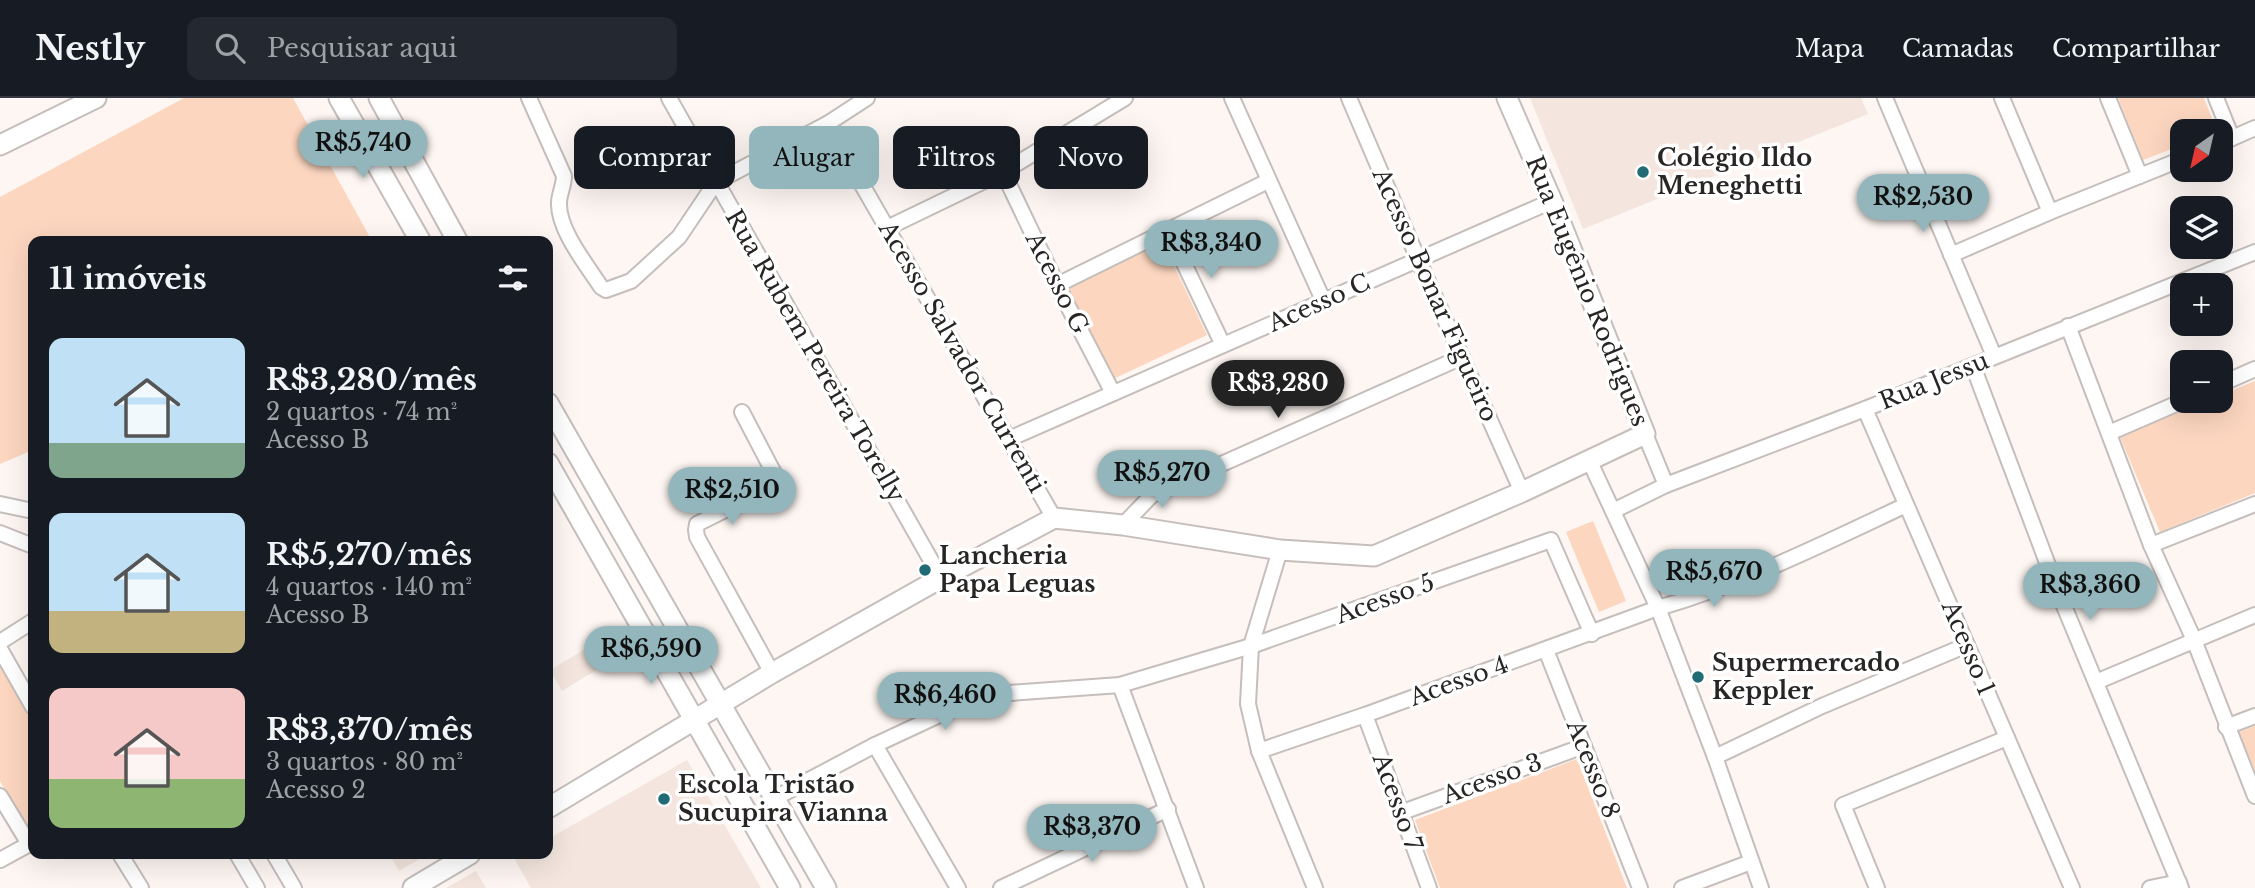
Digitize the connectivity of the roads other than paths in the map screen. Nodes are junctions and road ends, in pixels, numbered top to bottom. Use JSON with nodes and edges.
{"nodes":[{"id":1,"x":96,"y":98,"type":"edge"},
{"id":2,"x":339,"y":98,"type":"edge"},
{"id":3,"x":379,"y":98,"type":"edge"},
{"id":4,"x":529,"y":98,"type":"edge"},
{"id":5,"x":668,"y":98,"type":"edge"},
{"id":6,"x":867,"y":98,"type":"edge"},
{"id":7,"x":1125,"y":98,"type":"edge"},
{"id":8,"x":1232,"y":98,"type":"edge"},
{"id":9,"x":1349,"y":98,"type":"edge"},
{"id":10,"x":1507,"y":98,"type":"edge"},
{"id":11,"x":1885,"y":98,"type":"edge"},
{"id":12,"x":2002,"y":98,"type":"edge"},
{"id":13,"x":2108,"y":98,"type":"edge"},
{"id":14,"x":2216,"y":98,"type":"edge"},
{"id":15,"x":2221,"y":119,"type":"edge"},
{"id":16,"x":827,"y":124,"type":"junction"},
{"id":17,"x":684,"y":126,"type":"edge"},
{"id":18,"x":2255,"y":128,"type":"edge"},
{"id":19,"x":2233,"y":137,"type":"edge"},
{"id":20,"x":0,"y":145,"type":"edge"},
{"id":21,"x":1020,"y":162,"type":"edge"},
{"id":22,"x":2170,"y":164,"type":"edge"},
{"id":23,"x":735,"y":172,"type":"edge"},
{"id":24,"x":2140,"y":176,"type":"junction"},
{"id":25,"x":1269,"y":181,"type":"junction"},
{"id":26,"x":711,"y":189,"type":"edge"},
{"id":27,"x":720,"y":189,"type":"edge"},
{"id":28,"x":968,"y":189,"type":"edge"},
{"id":29,"x":1011,"y":189,"type":"edge"},
{"id":30,"x":1552,"y":201,"type":"junction"},
{"id":31,"x":2050,"y":212,"type":"junction"},
{"id":32,"x":887,"y":228,"type":"junction"},
{"id":33,"x":1168,"y":230,"type":"junction"},
{"id":34,"x":418,"y":236,"type":"edge"},
{"id":35,"x":455,"y":236,"type":"edge"},
{"id":36,"x":2255,"y":252,"type":"edge"},
{"id":37,"x":1951,"y":255,"type":"junction"},
{"id":38,"x":1418,"y":259,"type":"junction"},
{"id":39,"x":1058,"y":285,"type":"junction"},
{"id":40,"x":1323,"y":300,"type":"junction"},
{"id":41,"x":2068,"y":326,"type":"junction"},
{"id":42,"x":1223,"y":345,"type":"junction"},
{"id":43,"x":1994,"y":356,"type":"junction"},
{"id":44,"x":1462,"y":357,"type":"junction"},
{"id":45,"x":1973,"y":366,"type":"junction"},
{"id":46,"x":2255,"y":369,"type":"edge"},
{"id":47,"x":2233,"y":379,"type":"edge"},
{"id":48,"x":1113,"y":393,"type":"junction"},
{"id":49,"x":2170,"y":407,"type":"edge"},
{"id":50,"x":1865,"y":409,"type":"junction"},
{"id":51,"x":553,"y":412,"type":"edge"},
{"id":52,"x":742,"y":412,"type":"dead end"},
{"id":53,"x":2109,"y":433,"type":"junction"},
{"id":54,"x":1645,"y":434,"type":"junction"},
{"id":55,"x":1009,"y":439,"type":"junction"},
{"id":56,"x":1589,"y":460,"type":"junction"},
{"id":57,"x":553,"y":472,"type":"edge"},
{"id":58,"x":1666,"y":485,"type":"junction"},
{"id":59,"x":1522,"y":492,"type":"junction"},
{"id":60,"x":0,"y":504,"type":"edge"},
{"id":61,"x":2255,"y":504,"type":"edge"},
{"id":62,"x":1906,"y":505,"type":"junction"},
{"id":63,"x":28,"y":510,"type":"edge"},
{"id":64,"x":1613,"y":511,"type":"junction"},
{"id":65,"x":1054,"y":518,"type":"junction"},
{"id":66,"x":1123,"y":524,"type":"junction"},
{"id":67,"x":0,"y":533,"type":"edge"},
{"id":68,"x":28,"y":544,"type":"edge"},
{"id":69,"x":2151,"y":545,"type":"junction"},
{"id":70,"x":1280,"y":550,"type":"junction"},
{"id":71,"x":941,"y":578,"type":"junction"},
{"id":72,"x":1658,"y":608,"type":"junction"},
{"id":73,"x":2255,"y":615,"type":"edge"},
{"id":74,"x":28,"y":624,"type":"edge"},
{"id":75,"x":1592,"y":634,"type":"junction"},
{"id":76,"x":2194,"y":640,"type":"junction"},
{"id":77,"x":0,"y":642,"type":"edge"},
{"id":78,"x":1967,"y":645,"type":"junction"},
{"id":79,"x":1251,"y":646,"type":"junction"},
{"id":80,"x":0,"y":649,"type":"edge"},
{"id":81,"x":1546,"y":650,"type":"junction"},
{"id":82,"x":772,"y":673,"type":"junction"},
{"id":83,"x":2096,"y":682,"type":"junction"},
{"id":84,"x":1120,"y":685,"type":"junction"},
{"id":85,"x":28,"y":698,"type":"edge"},
{"id":86,"x":720,"y":704,"type":"junction"},
{"id":87,"x":1365,"y":715,"type":"junction"},
{"id":88,"x":2255,"y":716,"type":"edge"},
{"id":89,"x":694,"y":720,"type":"junction"},
{"id":90,"x":2226,"y":727,"type":"junction"},
{"id":91,"x":2007,"y":737,"type":"junction"},
{"id":92,"x":875,"y":745,"type":"junction"},
{"id":93,"x":1584,"y":746,"type":"junction"},
{"id":94,"x":1259,"y":751,"type":"junction"},
{"id":95,"x":1715,"y":757,"type":"junction"},
{"id":96,"x":0,"y":796,"type":"edge"},
{"id":97,"x":2255,"y":796,"type":"edge"},
{"id":98,"x":775,"y":798,"type":"junction"},
{"id":99,"x":553,"y":805,"type":"edge"},
{"id":100,"x":1168,"y":809,"type":"junction"},
{"id":101,"x":1400,"y":813,"type":"junction"},
{"id":102,"x":28,"y":838,"type":"edge"},
{"id":103,"x":28,"y":845,"type":"edge"},
{"id":104,"x":807,"y":855,"type":"junction"},
{"id":105,"x":123,"y":859,"type":"edge"},
{"id":106,"x":240,"y":859,"type":"edge"},
{"id":107,"x":277,"y":859,"type":"edge"},
{"id":108,"x":462,"y":859,"type":"edge"},
{"id":109,"x":0,"y":860,"type":"edge"},
{"id":110,"x":1751,"y":862,"type":"junction"},
{"id":111,"x":779,"y":870,"type":"junction"},
{"id":112,"x":2180,"y":885,"type":"edge"},
{"id":113,"x":1194,"y":887,"type":"edge"},
{"id":114,"x":141,"y":888,"type":"edge"},
{"id":115,"x":257,"y":888,"type":"edge"},
{"id":116,"x":294,"y":888,"type":"edge"},
{"id":117,"x":413,"y":888,"type":"edge"},
{"id":118,"x":790,"y":888,"type":"edge"},
{"id":119,"x":826,"y":888,"type":"edge"},
{"id":120,"x":958,"y":888,"type":"edge"},
{"id":121,"x":1001,"y":888,"type":"edge"},
{"id":122,"x":1315,"y":888,"type":"edge"},
{"id":123,"x":1429,"y":888,"type":"edge"},
{"id":124,"x":1640,"y":888,"type":"edge"},
{"id":125,"x":1682,"y":888,"type":"edge"},
{"id":126,"x":1761,"y":888,"type":"edge"},
{"id":127,"x":1877,"y":888,"type":"edge"},
{"id":128,"x":2072,"y":888,"type":"edge"},
{"id":129,"x":2150,"y":888,"type":"edge"}],
"edges":[{"from":1,"to":20,"type":"street"},
{"from":2,"to":34,"type":"street"},
{"from":3,"to":35,"type":"street"},
{"from":4,"to":26,"type":"street"},
{"from":5,"to":17,"type":"street","name":"Rua Rubem Pereira Torelly"},
{"from":6,"to":16,"type":"street"},
{"from":7,"to":21,"type":"street"},
{"from":8,"to":25,"type":"street"},
{"from":9,"to":38,"type":"street","name":"Acesso Bonar Figueiro"},
{"from":10,"to":30,"type":"street","name":"Rua Eugênio Rodrigues"},
{"from":11,"to":37,"type":"street"},
{"from":12,"to":31,"type":"street"},
{"from":13,"to":24,"type":"street"},
{"from":14,"to":15,"type":"street"},
{"from":16,"to":23,"type":"street"},
{"from":16,"to":32,"type":"street","name":"Acesso Salvador Currenti"},
{"from":18,"to":19,"type":"street"},
{"from":22,"to":24,"type":"street"},
{"from":24,"to":31,"type":"street"},
{"from":25,"to":33,"type":"street"},
{"from":25,"to":40,"type":"street"},
{"from":27,"to":71,"type":"street","name":"Rua Rubem Pereira Torelly"},
{"from":28,"to":32,"type":"street"},
{"from":29,"to":39,"type":"street","name":"Acesso G"},
{"from":30,"to":38,"type":"street","name":"Acesso C"},
{"from":30,"to":54,"type":"street","name":"Rua Eugênio Rodrigues"},
{"from":31,"to":37,"type":"street"},
{"from":32,"to":55,"type":"street","name":"Acesso Salvador Currenti"},
{"from":33,"to":39,"type":"street"},
{"from":33,"to":42,"type":"street"},
{"from":36,"to":41,"type":"street","name":"Rua Jessu"},
{"from":37,"to":43,"type":"street"},
{"from":38,"to":40,"type":"street","name":"Acesso C"},
{"from":38,"to":44,"type":"street","name":"Acesso Bonar Figueiro"},
{"from":39,"to":48,"type":"street","name":"Acesso G"},
{"from":40,"to":42,"type":"street","name":"Acesso C"},
{"from":41,"to":43,"type":"street","name":"Rua Jessu"},
{"from":41,"to":53,"type":"street"},
{"from":42,"to":48,"type":"street","name":"Acesso C"},
{"from":43,"to":45,"type":"street","name":"Rua Jessu"},
{"from":44,"to":59,"type":"street","name":"Acesso Bonar Figueiro"},
{"from":44,"to":66,"type":"street"},
{"from":45,"to":50,"type":"street","name":"Rua Jessu"},
{"from":45,"to":83,"type":"street"},
{"from":46,"to":47,"type":"street"},
{"from":48,"to":55,"type":"street","name":"Acesso C"},
{"from":49,"to":53,"type":"street"},
{"from":50,"to":58,"type":"street","name":"Rua Jessu"},
{"from":50,"to":62,"type":"street","name":"Acesso 1"},
{"from":51,"to":86,"type":"street"},
{"from":52,"to":82,"type":"street"},
{"from":53,"to":69,"type":"street"},
{"from":54,"to":56,"type":"street"},
{"from":54,"to":58,"type":"street","name":"Rua Eugênio Rodrigues"},
{"from":55,"to":65,"type":"street","name":"Acesso Salvador Currenti"},
{"from":56,"to":59,"type":"street"},
{"from":56,"to":64,"type":"street"},
{"from":57,"to":89,"type":"street"},
{"from":58,"to":64,"type":"street","name":"Rua Jessu"},
{"from":59,"to":70,"type":"street"},
{"from":60,"to":63,"type":"street"},
{"from":61,"to":69,"type":"street"},
{"from":62,"to":72,"type":"street","name":"Acesso 4"},
{"from":62,"to":78,"type":"street","name":"Acesso 1"},
{"from":64,"to":72,"type":"street"},
{"from":65,"to":66,"type":"street"},
{"from":65,"to":71,"type":"street"},
{"from":66,"to":70,"type":"street"},
{"from":67,"to":68,"type":"street"},
{"from":69,"to":76,"type":"street"},
{"from":70,"to":79,"type":"street"},
{"from":71,"to":82,"type":"street"},
{"from":72,"to":75,"type":"street","name":"Acesso 4"},
{"from":72,"to":95,"type":"street"},
{"from":73,"to":76,"type":"street"},
{"from":74,"to":77,"type":"street"},
{"from":75,"to":79,"type":"street","name":"Acesso 5"},
{"from":75,"to":81,"type":"street","name":"Acesso 4"},
{"from":76,"to":83,"type":"street"},
{"from":76,"to":90,"type":"street"},
{"from":78,"to":91,"type":"street","name":"Acesso 1"},
{"from":78,"to":95,"type":"street"},
{"from":79,"to":84,"type":"street","name":"Acesso 5"},
{"from":79,"to":94,"type":"street"},
{"from":80,"to":85,"type":"street"},
{"from":81,"to":87,"type":"street","name":"Acesso 4"},
{"from":81,"to":93,"type":"street","name":"Acesso 8"},
{"from":82,"to":86,"type":"street"},
{"from":83,"to":112,"type":"street"},
{"from":84,"to":92,"type":"street"},
{"from":84,"to":100,"type":"street"},
{"from":86,"to":89,"type":"street"},
{"from":86,"to":98,"type":"street"},
{"from":87,"to":94,"type":"street","name":"Acesso 4"},
{"from":87,"to":101,"type":"street","name":"Acesso 7"},
{"from":88,"to":90,"type":"street"},
{"from":89,"to":99,"type":"street"},
{"from":89,"to":111,"type":"street"},
{"from":90,"to":97,"type":"street"},
{"from":91,"to":127,"type":"street"},
{"from":91,"to":128,"type":"street","name":"Acesso 1"},
{"from":92,"to":98,"type":"street"},
{"from":92,"to":120,"type":"street"},
{"from":93,"to":101,"type":"street","name":"Acesso 3"},
{"from":93,"to":124,"type":"street","name":"Acesso 8"},
{"from":94,"to":122,"type":"street"},
{"from":95,"to":110,"type":"street"},
{"from":96,"to":102,"type":"street"},
{"from":98,"to":104,"type":"street"},
{"from":100,"to":113,"type":"street"},
{"from":100,"to":121,"type":"street"},
{"from":101,"to":123,"type":"street","name":"Acesso 7"},
{"from":103,"to":109,"type":"street"},
{"from":104,"to":111,"type":"street"},
{"from":104,"to":119,"type":"street"},
{"from":105,"to":114,"type":"street"},
{"from":106,"to":115,"type":"street"},
{"from":107,"to":116,"type":"street"},
{"from":108,"to":117,"type":"street"},
{"from":110,"to":125,"type":"street"},
{"from":110,"to":126,"type":"street"},
{"from":111,"to":118,"type":"street"},
{"from":112,"to":129,"type":"street"}]}
